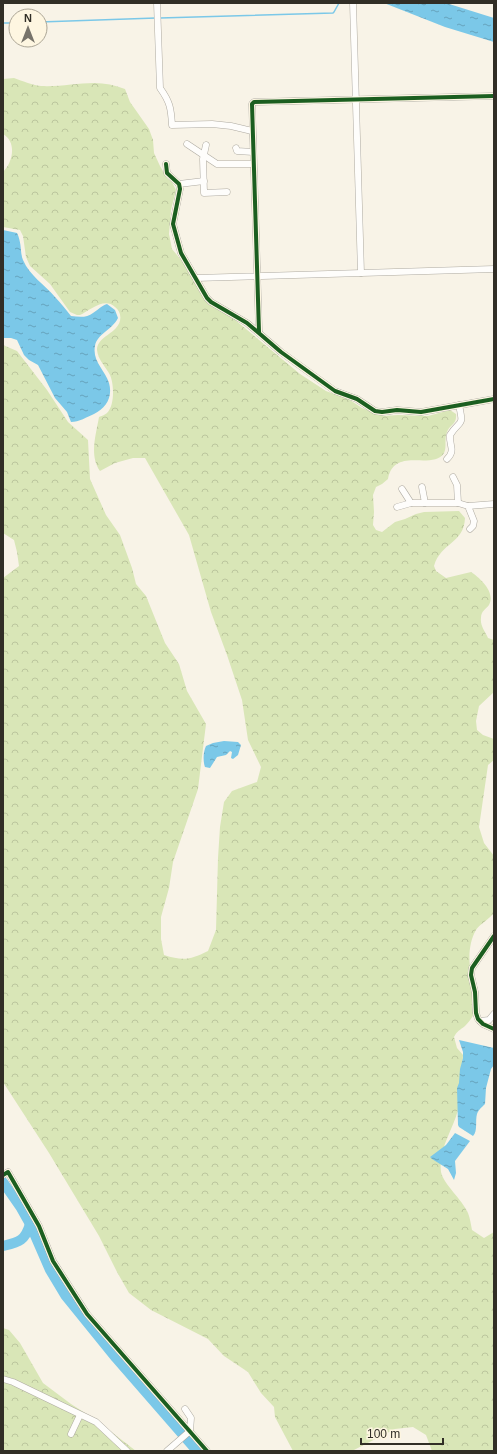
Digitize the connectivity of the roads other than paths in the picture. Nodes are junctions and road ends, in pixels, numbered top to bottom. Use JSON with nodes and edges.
{"nodes":[{"id":1,"x":157,"y":3,"type":"edge"},
{"id":2,"x":353,"y":3,"type":"edge"},
{"id":3,"x":494,"y":96,"type":"edge"},
{"id":4,"x":356,"y":99,"type":"junction"},
{"id":5,"x":252,"y":131,"type":"junction"},
{"id":6,"x":187,"y":144,"type":"dead end"},
{"id":7,"x":206,"y":145,"type":"dead end"},
{"id":8,"x":236,"y":148,"type":"dead end"},
{"id":9,"x":253,"y":152,"type":"junction"},
{"id":10,"x":204,"y":157,"type":"junction"},
{"id":11,"x":166,"y":164,"type":"dead end"},
{"id":12,"x":254,"y":164,"type":"junction"},
{"id":13,"x":204,"y":181,"type":"junction"},
{"id":14,"x":179,"y":184,"type":"junction"},
{"id":15,"x":226,"y":192,"type":"dead end"},
{"id":16,"x":494,"y":269,"type":"edge"},
{"id":17,"x":361,"y":273,"type":"junction"},
{"id":18,"x":257,"y":276,"type":"junction"},
{"id":19,"x":196,"y":278,"type":"junction"},
{"id":20,"x":259,"y":332,"type":"junction"},
{"id":21,"x":494,"y":399,"type":"edge"},
{"id":22,"x":459,"y":405,"type":"junction"},
{"id":23,"x":447,"y":459,"type":"dead end"},
{"id":24,"x":453,"y":477,"type":"dead end"},
{"id":25,"x":422,"y":487,"type":"dead end"},
{"id":26,"x":402,"y":489,"type":"dead end"},
{"id":27,"x":411,"y":503,"type":"junction"},
{"id":28,"x":425,"y":503,"type":"junction"},
{"id":29,"x":458,"y":503,"type":"junction"},
{"id":30,"x":494,"y":504,"type":"edge"},
{"id":31,"x":397,"y":506,"type":"dead end"},
{"id":32,"x":468,"y":506,"type":"junction"},
{"id":33,"x":470,"y":529,"type":"dead end"},
{"id":34,"x":494,"y":936,"type":"edge"},
{"id":35,"x":494,"y":1014,"type":"edge"},
{"id":36,"x":480,"y":1021,"type":"junction"},
{"id":37,"x":494,"y":1030,"type":"edge"},
{"id":38,"x":5,"y":1174,"type":"edge"},
{"id":39,"x":3,"y":1379,"type":"edge"},
{"id":40,"x":185,"y":1409,"type":"dead end"},
{"id":41,"x":80,"y":1415,"type":"junction"},
{"id":42,"x":189,"y":1431,"type":"junction"},
{"id":43,"x":71,"y":1434,"type":"dead end"},
{"id":44,"x":127,"y":1451,"type":"edge"},
{"id":45,"x":167,"y":1451,"type":"edge"},
{"id":46,"x":207,"y":1451,"type":"edge"}],
"edges":[{"from":1,"to":5,"type":"street"},
{"from":2,"to":4,"type":"street"},
{"from":3,"to":4,"type":"street"},
{"from":4,"to":5,"type":"street"},
{"from":4,"to":17,"type":"street"},
{"from":5,"to":9,"type":"street"},
{"from":6,"to":10,"type":"street"},
{"from":7,"to":10,"type":"street"},
{"from":8,"to":9,"type":"street"},
{"from":9,"to":12,"type":"street"},
{"from":10,"to":12,"type":"street"},
{"from":10,"to":13,"type":"street"},
{"from":11,"to":14,"type":"street"},
{"from":12,"to":18,"type":"street"},
{"from":13,"to":14,"type":"street"},
{"from":13,"to":15,"type":"street"},
{"from":14,"to":19,"type":"street"},
{"from":16,"to":17,"type":"street"},
{"from":17,"to":18,"type":"street"},
{"from":18,"to":19,"type":"street"},
{"from":18,"to":20,"type":"street"},
{"from":19,"to":20,"type":"street"},
{"from":20,"to":22,"type":"street"},
{"from":21,"to":22,"type":"street"},
{"from":22,"to":23,"type":"street"},
{"from":24,"to":29,"type":"street"},
{"from":25,"to":28,"type":"street"},
{"from":26,"to":27,"type":"street"},
{"from":27,"to":28,"type":"street"},
{"from":27,"to":31,"type":"street"},
{"from":28,"to":29,"type":"street"},
{"from":29,"to":32,"type":"street"},
{"from":30,"to":32,"type":"street"},
{"from":32,"to":33,"type":"street"},
{"from":34,"to":36,"type":"street"},
{"from":35,"to":36,"type":"street"},
{"from":36,"to":37,"type":"street"},
{"from":38,"to":42,"type":"street"},
{"from":39,"to":41,"type":"street"},
{"from":40,"to":42,"type":"street"},
{"from":41,"to":43,"type":"street"},
{"from":41,"to":44,"type":"street"},
{"from":42,"to":45,"type":"street"},
{"from":42,"to":46,"type":"street"}]}
